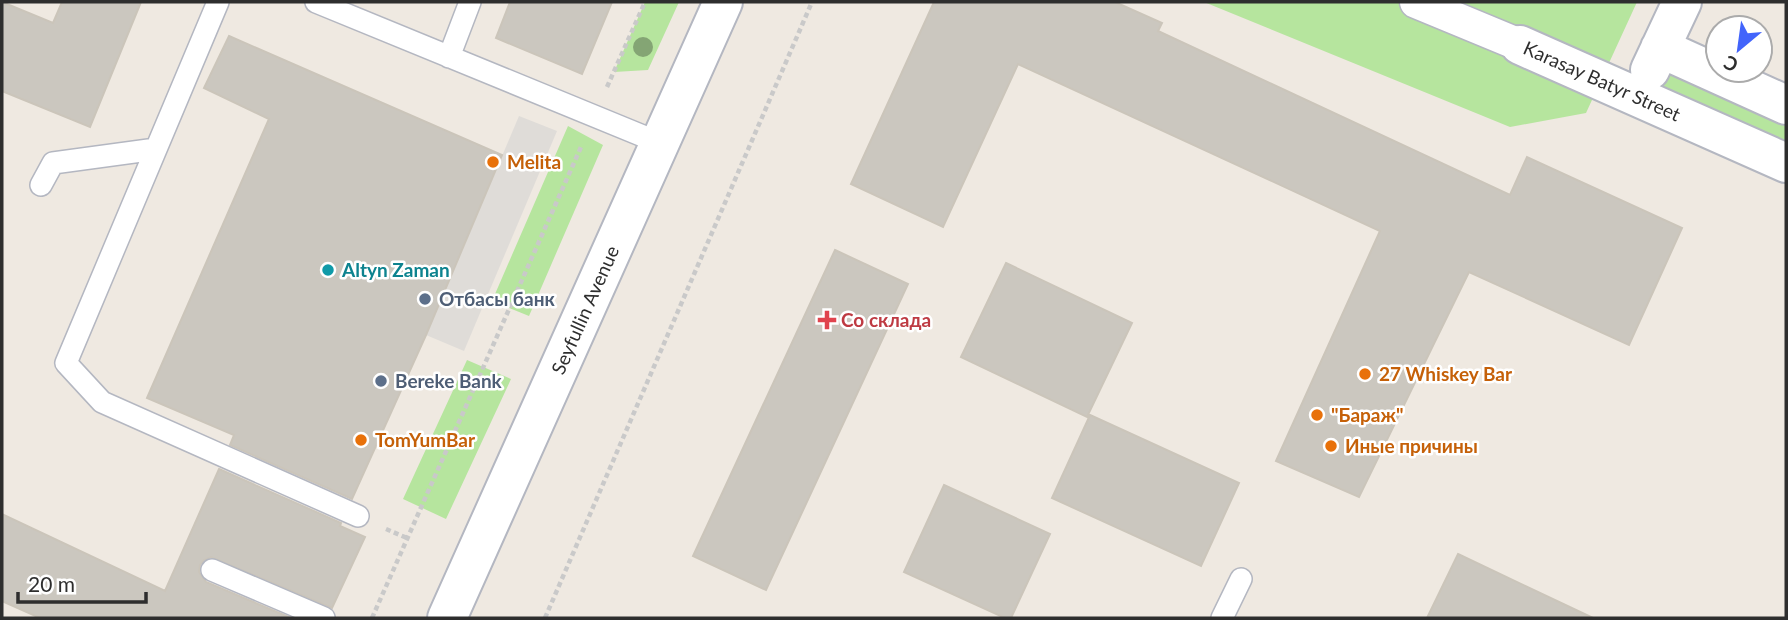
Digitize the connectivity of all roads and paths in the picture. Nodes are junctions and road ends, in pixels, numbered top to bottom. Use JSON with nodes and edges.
{"nodes":[{"id":1,"x":218,"y":2,"type":"edge"},
{"id":2,"x":316,"y":2,"type":"edge"},
{"id":3,"x":470,"y":2,"type":"edge"},
{"id":4,"x":645,"y":2,"type":"edge"},
{"id":5,"x":723,"y":2,"type":"edge"},
{"id":6,"x":812,"y":2,"type":"edge"},
{"id":7,"x":1416,"y":2,"type":"edge"},
{"id":8,"x":1682,"y":2,"type":"edge"},
{"id":9,"x":1520,"y":45,"type":"joint"},
{"id":10,"x":1660,"y":48,"type":"junction"},
{"id":11,"x":449,"y":57,"type":"junction"},
{"id":12,"x":1637,"y":97,"type":"junction"},
{"id":13,"x":1786,"y":104,"type":"edge"},
{"id":14,"x":594,"y":117,"type":"junction"},
{"id":15,"x":660,"y":144,"type":"junction"},
{"id":16,"x":156,"y":149,"type":"junction"},
{"id":17,"x":1786,"y":163,"type":"edge"},
{"id":18,"x":41,"y":185,"type":"dead end"},
{"id":19,"x":358,"y":516,"type":"dead end"},
{"id":20,"x":212,"y":570,"type":"dead end"},
{"id":21,"x":1241,"y":579,"type":"dead end"},
{"id":22,"x":324,"y":618,"type":"edge"},
{"id":23,"x":372,"y":618,"type":"edge"},
{"id":24,"x":447,"y":618,"type":"edge"},
{"id":25,"x":545,"y":618,"type":"edge"},
{"id":26,"x":1222,"y":618,"type":"edge"}],
"edges":[{"from":1,"to":16,"type":"lane"},
{"from":2,"to":11,"type":"lane"},
{"from":3,"to":11,"type":"lane"},
{"from":4,"to":14,"type":"path"},
{"from":5,"to":15,"type":"main road","name":"Seyfullin Avenue"},
{"from":6,"to":25,"type":"path"},
{"from":7,"to":9,"type":"street","name":"Karasay Batyr Street"},
{"from":8,"to":10,"type":"main road"},
{"from":9,"to":12,"type":"main road","name":"Karasay Batyr Street"},
{"from":10,"to":12,"type":"main road"},
{"from":10,"to":13,"type":"main road"},
{"from":11,"to":14,"type":"lane"},
{"from":12,"to":17,"type":"main road","name":"Karasay Batyr Street"},
{"from":14,"to":15,"type":"lane"},
{"from":14,"to":23,"type":"path"},
{"from":15,"to":24,"type":"main road","name":"Seyfullin Avenue"},
{"from":16,"to":18,"type":"lane"},
{"from":16,"to":19,"type":"lane"},
{"from":20,"to":22,"type":"lane"},
{"from":21,"to":26,"type":"lane"}]}
